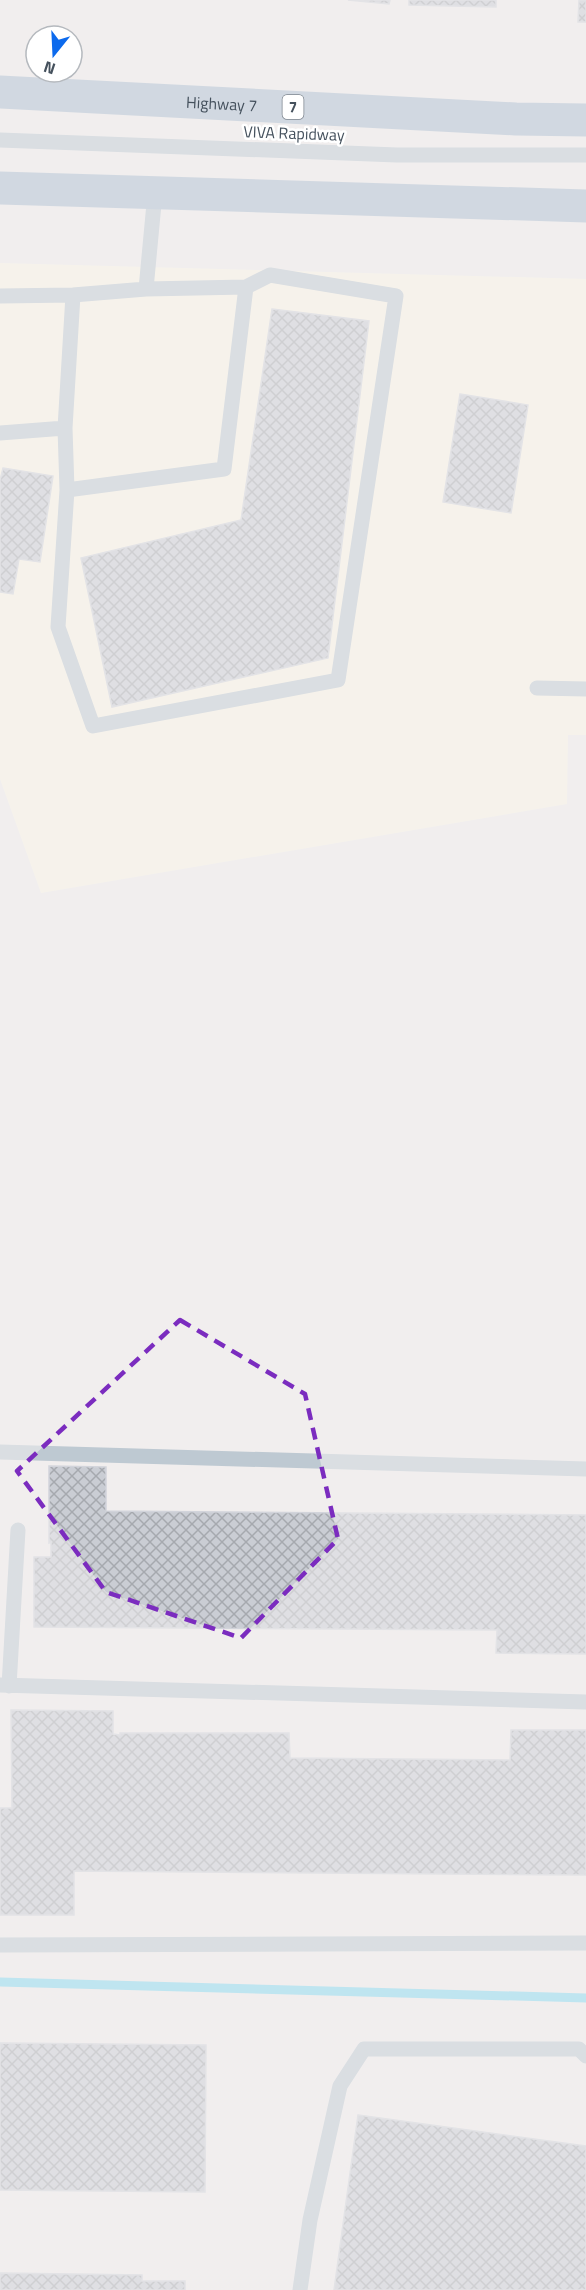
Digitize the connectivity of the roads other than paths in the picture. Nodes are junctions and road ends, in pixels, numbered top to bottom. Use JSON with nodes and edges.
{"nodes":[{"id":1,"x":0,"y":92,"type":"edge"},
{"id":2,"x":586,"y":120,"type":"edge"},
{"id":3,"x":0,"y":140,"type":"edge"},
{"id":4,"x":586,"y":154,"type":"edge"},
{"id":5,"x":0,"y":188,"type":"edge"},
{"id":6,"x":155,"y":193,"type":"junction"},
{"id":7,"x":586,"y":206,"type":"edge"},
{"id":8,"x":246,"y":287,"type":"junction"},
{"id":9,"x":146,"y":289,"type":"junction"},
{"id":10,"x":74,"y":295,"type":"junction"},
{"id":11,"x":0,"y":296,"type":"edge"},
{"id":12,"x":65,"y":428,"type":"junction"},
{"id":13,"x":0,"y":433,"type":"edge"},
{"id":14,"x":67,"y":490,"type":"junction"},
{"id":15,"x":537,"y":688,"type":"dead end"},
{"id":16,"x":586,"y":689,"type":"edge"},
{"id":17,"x":0,"y":1452,"type":"edge"},
{"id":18,"x":586,"y":1469,"type":"edge"},
{"id":19,"x":18,"y":1530,"type":"dead end"},
{"id":20,"x":4,"y":1685,"type":"edge"},
{"id":21,"x":586,"y":1702,"type":"edge"},
{"id":22,"x":586,"y":1943,"type":"edge"},
{"id":23,"x":0,"y":1944,"type":"edge"},
{"id":24,"x":586,"y":2056,"type":"edge"},
{"id":25,"x":300,"y":2290,"type":"edge"}],
"edges":[{"from":1,"to":2,"type":"main road","name":"Highway 7","number":"7"},
{"from":3,"to":4,"type":"lane","name":"VIVA Rapidway"},
{"from":5,"to":6,"type":"main road"},
{"from":6,"to":7,"type":"main road"},
{"from":6,"to":9,"type":"lane"},
{"from":8,"to":9,"type":"lane"},
{"from":8,"to":14,"type":"lane"},
{"from":8,"to":14,"type":"lane"},
{"from":9,"to":10,"type":"lane"},
{"from":10,"to":11,"type":"lane"},
{"from":10,"to":12,"type":"lane"},
{"from":12,"to":13,"type":"lane"},
{"from":12,"to":14,"type":"lane"},
{"from":15,"to":16,"type":"lane"},
{"from":17,"to":18,"type":"lane"},
{"from":19,"to":20,"type":"lane"},
{"from":20,"to":21,"type":"lane"},
{"from":22,"to":23,"type":"lane"},
{"from":24,"to":25,"type":"lane"}]}
